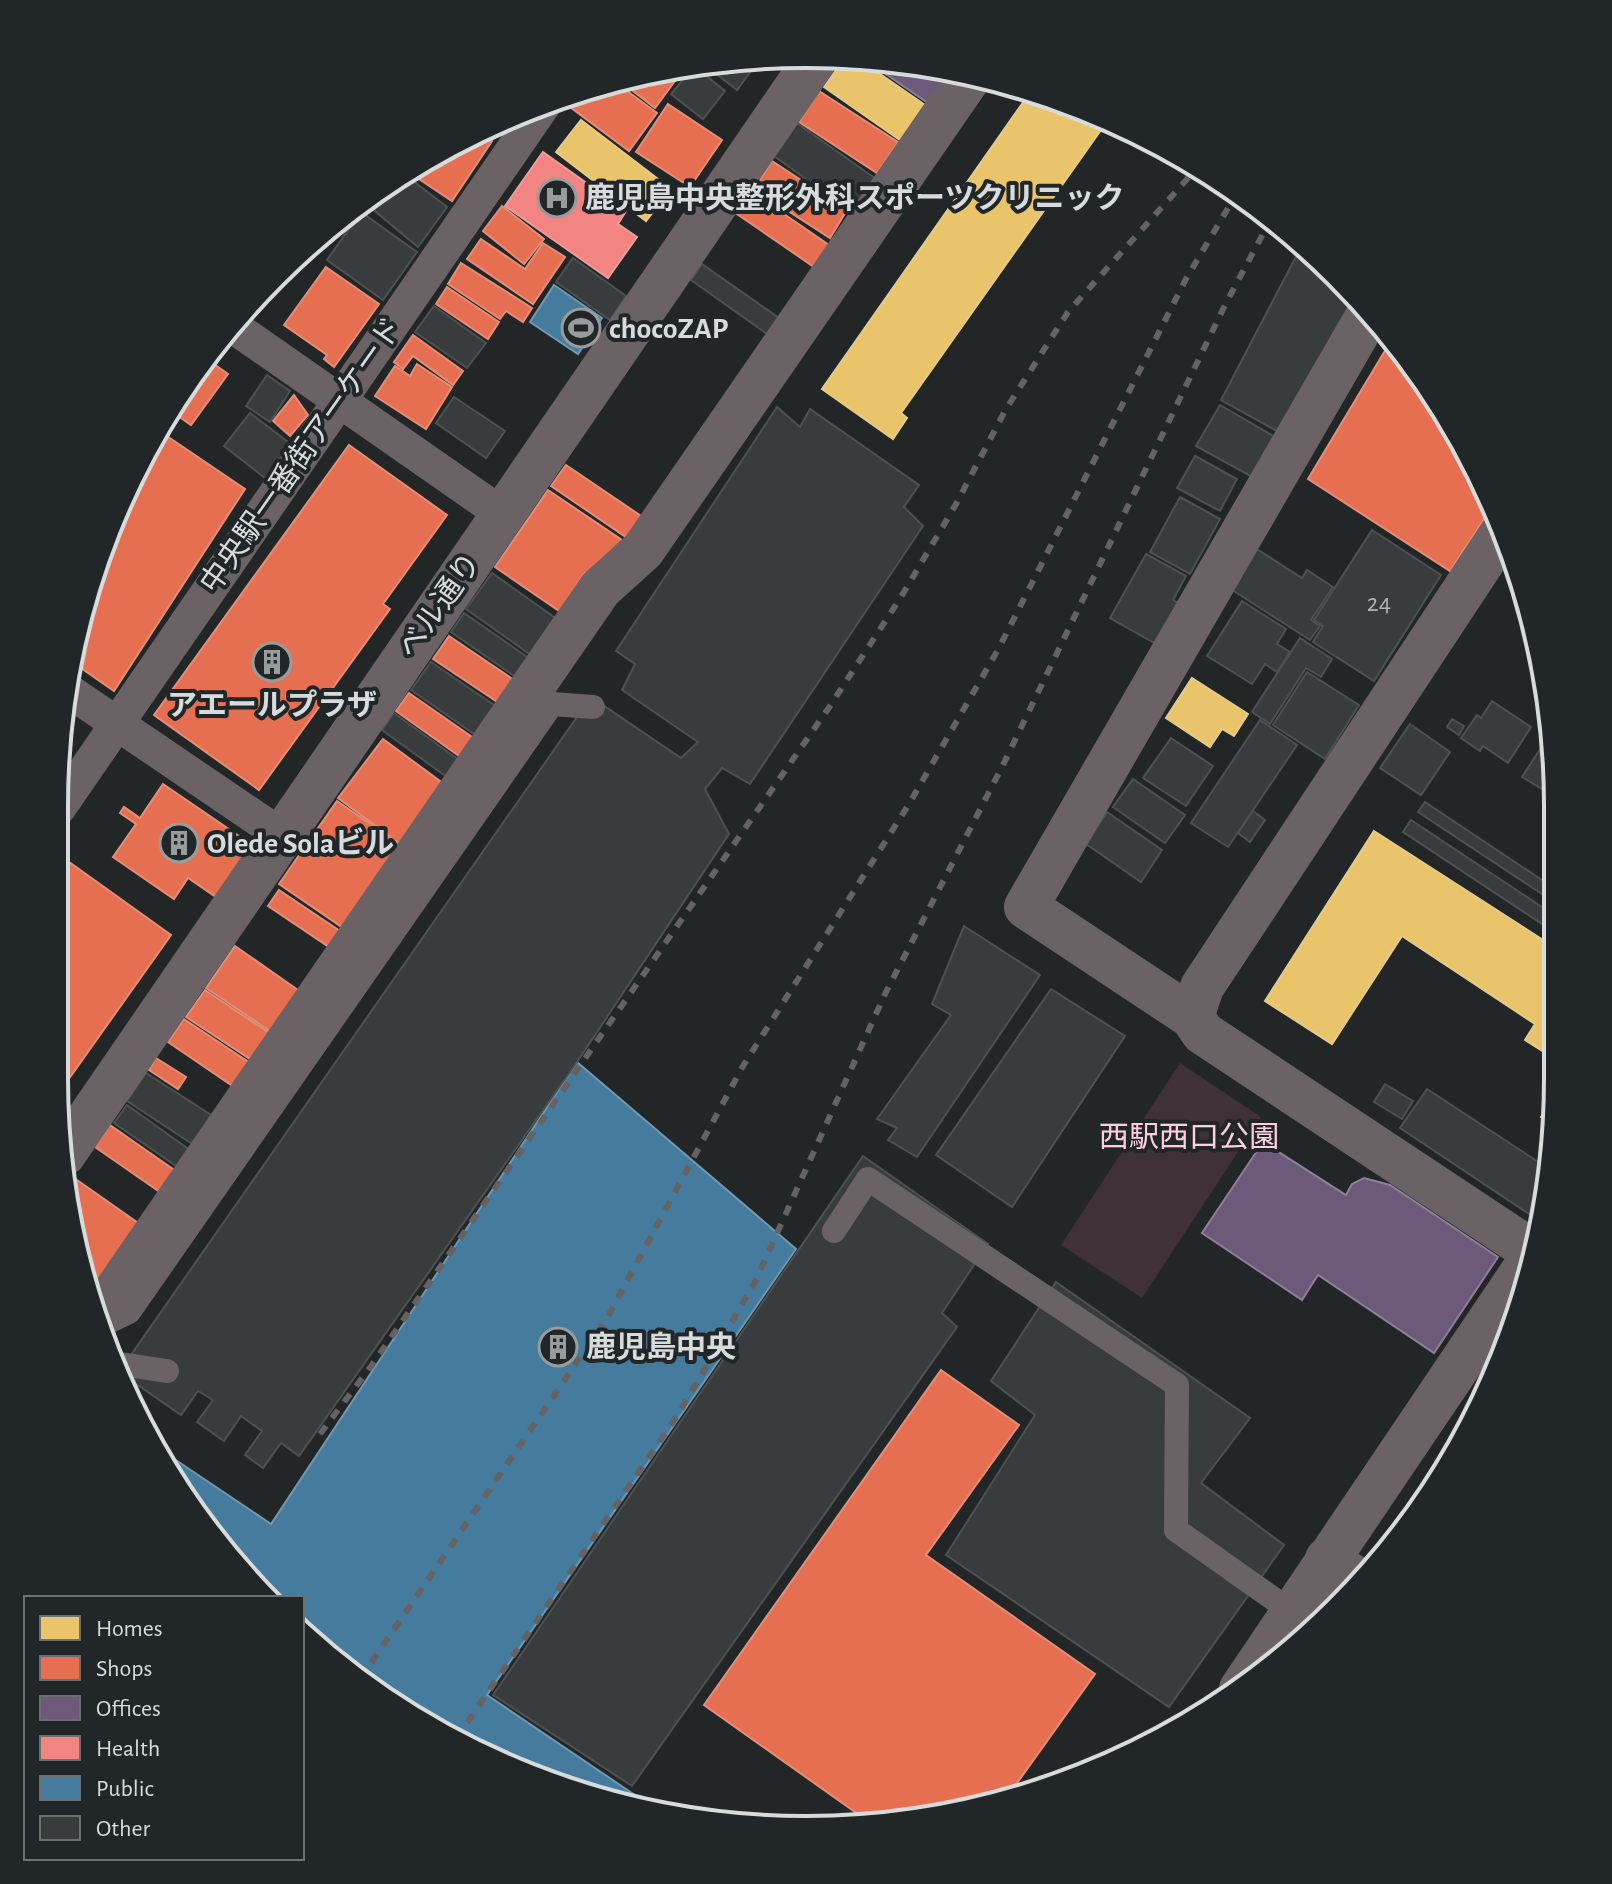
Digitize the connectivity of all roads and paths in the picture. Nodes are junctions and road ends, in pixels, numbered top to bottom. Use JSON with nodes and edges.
{"nodes":[{"id":1,"x":809,"y":68,"type":"edge"},
{"id":2,"x":964,"y":85,"type":"edge"},
{"id":3,"x":533,"y":121,"type":"edge"},
{"id":4,"x":1364,"y":323,"type":"edge"},
{"id":5,"x":241,"y":332,"type":"edge"},
{"id":6,"x":339,"y":400,"type":"junction"},
{"id":7,"x":502,"y":514,"type":"junction"},
{"id":8,"x":1495,"y":543,"type":"edge"},
{"id":9,"x":76,"y":696,"type":"edge"},
{"id":10,"x":593,"y":707,"type":"dead end"},
{"id":11,"x":116,"y":723,"type":"junction"},
{"id":12,"x":69,"y":794,"type":"edge"},
{"id":13,"x":281,"y":835,"type":"junction"},
{"id":14,"x":1192,"y":1017,"type":"junction"},
{"id":15,"x":71,"y":1143,"type":"edge"},
{"id":16,"x":834,"y":1231,"type":"dead end"},
{"id":17,"x":1524,"y":1246,"type":"edge"},
{"id":18,"x":1513,"y":1290,"type":"edge"},
{"id":19,"x":105,"y":1307,"type":"edge"},
{"id":20,"x":109,"y":1321,"type":"edge"},
{"id":21,"x":126,"y":1365,"type":"edge"},
{"id":22,"x":167,"y":1371,"type":"dead end"},
{"id":23,"x":1344,"y":1570,"type":"edge"},
{"id":24,"x":1292,"y":1612,"type":"junction"},
{"id":25,"x":1262,"y":1658,"type":"edge"}],
"edges":[{"from":1,"to":7,"type":"street","name":"ベル通り"},
{"from":2,"to":19,"type":"street"},
{"from":3,"to":6,"type":"street","name":"中央駅一番街アーケード"},
{"from":4,"to":14,"type":"street"},
{"from":5,"to":6,"type":"street"},
{"from":6,"to":7,"type":"street"},
{"from":6,"to":11,"type":"street","name":"中央駅一番街アーケード"},
{"from":7,"to":13,"type":"street","name":"ベル通り"},
{"from":8,"to":14,"type":"street"},
{"from":9,"to":11,"type":"street"},
{"from":10,"to":20,"type":"lane"},
{"from":11,"to":12,"type":"street","name":"中央駅一番街アーケード"},
{"from":11,"to":13,"type":"street"},
{"from":13,"to":15,"type":"street","name":"ベル通り"},
{"from":14,"to":17,"type":"street"},
{"from":16,"to":24,"type":"lane"},
{"from":18,"to":23,"type":"street"},
{"from":21,"to":22,"type":"lane"},
{"from":23,"to":24,"type":"street"},
{"from":24,"to":25,"type":"street"}]}
